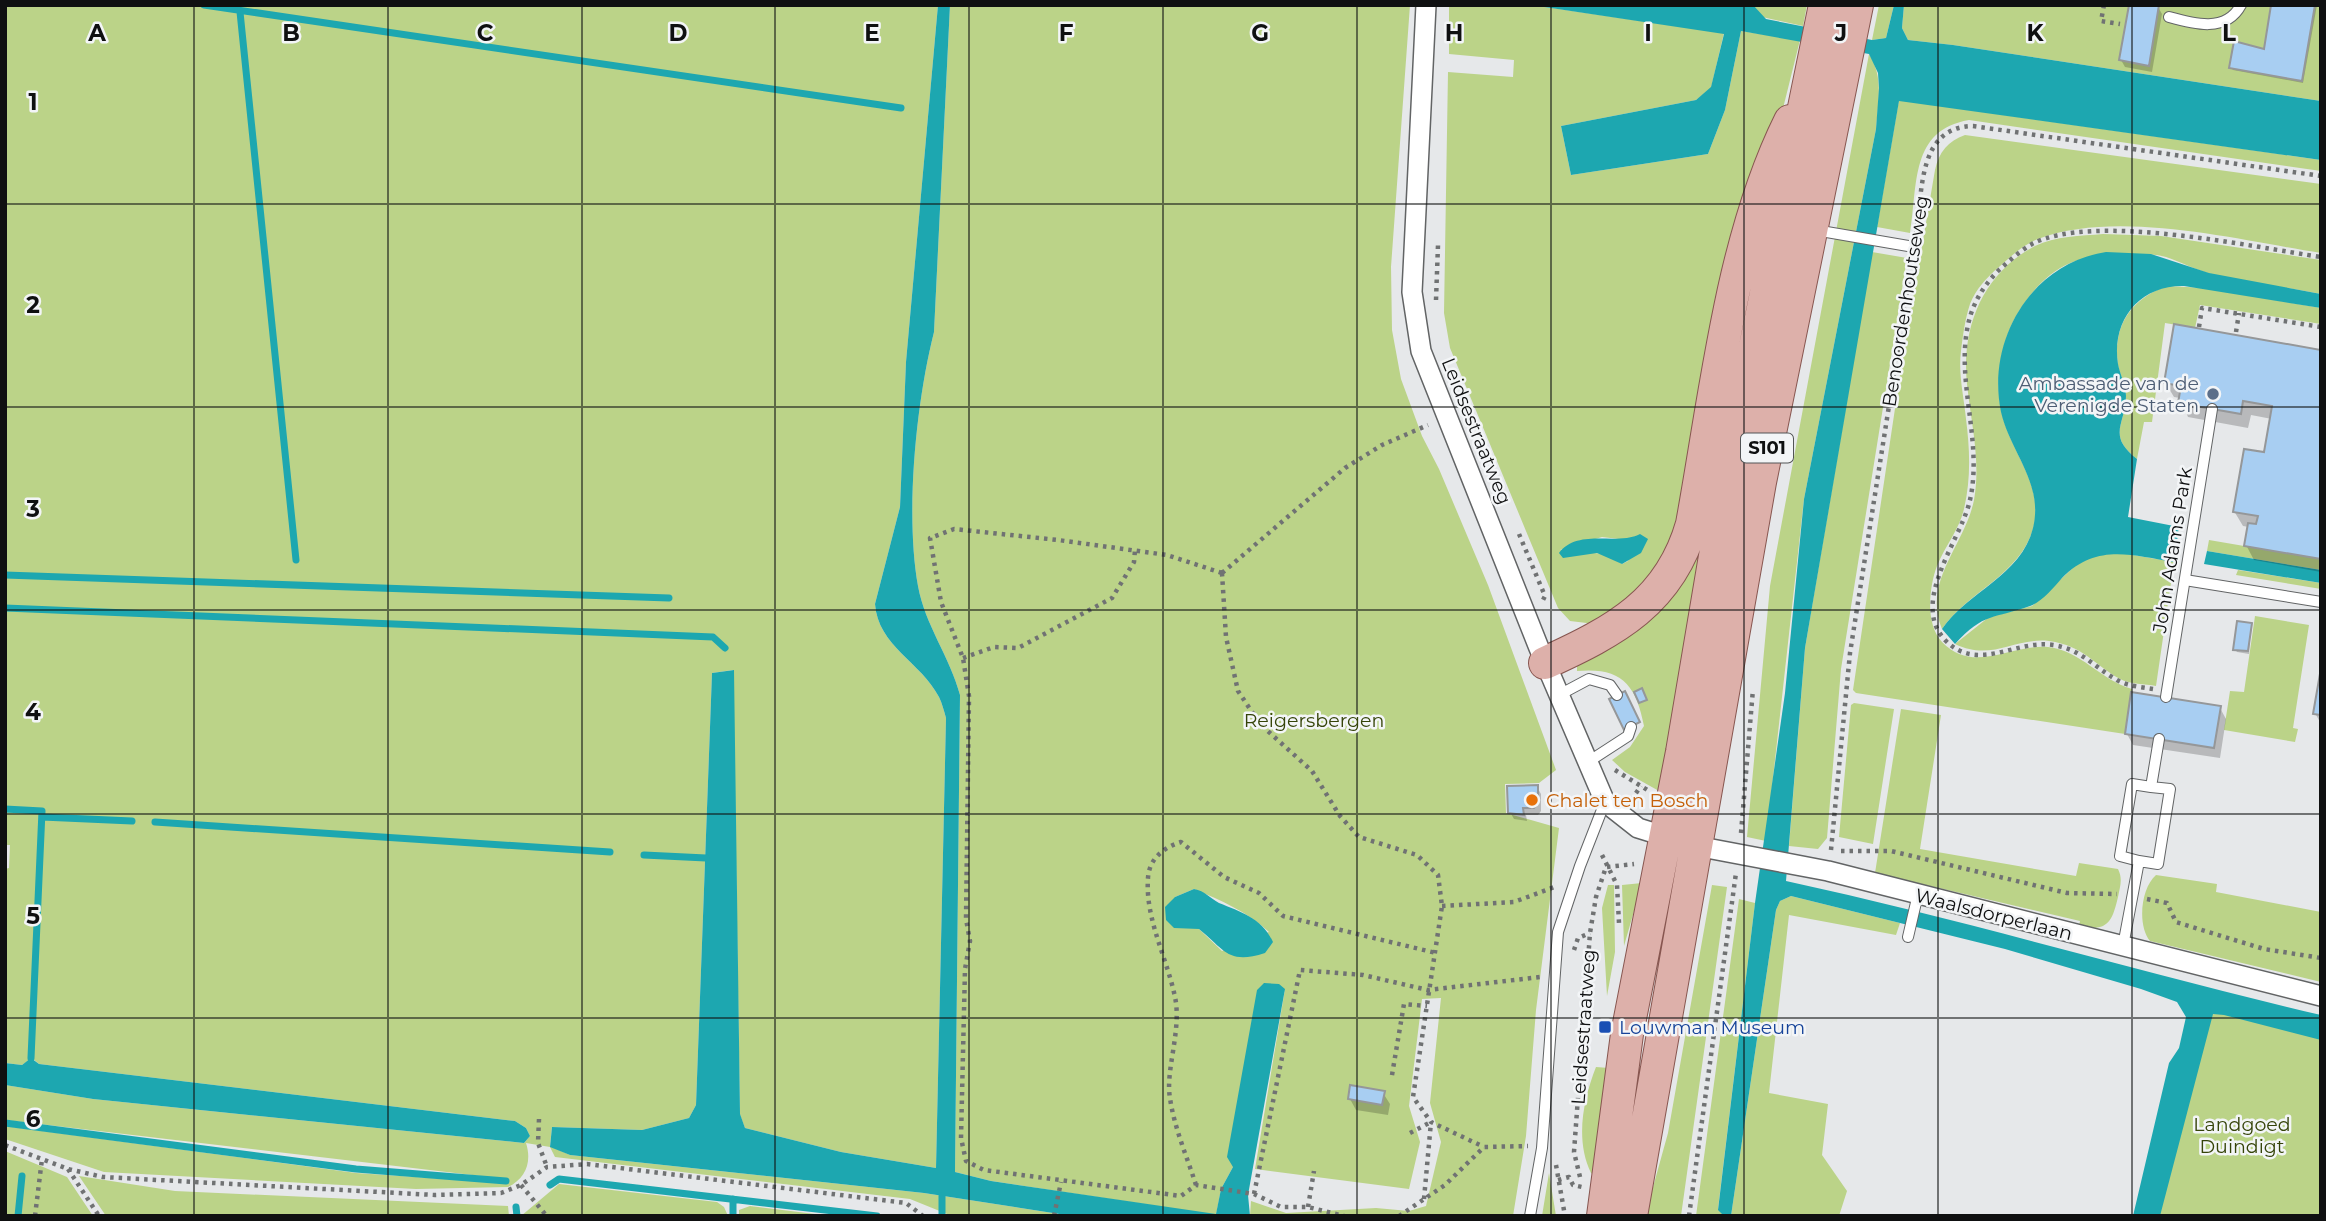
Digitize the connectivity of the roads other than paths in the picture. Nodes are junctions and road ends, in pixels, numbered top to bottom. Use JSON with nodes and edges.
{"nodes":[{"id":1,"x":1426,"y":5,"type":"edge"},
{"id":2,"x":2241,"y":5,"type":"edge"},
{"id":3,"x":2169,"y":17,"type":"dead end"},
{"id":4,"x":1821,"y":26,"type":"edge"},
{"id":5,"x":1852,"y":30,"type":"edge"},
{"id":6,"x":1811,"y":79,"type":"junction"},
{"id":7,"x":1827,"y":232,"type":"junction"},
{"id":8,"x":1914,"y":247,"type":"road end"},
{"id":9,"x":2212,"y":409,"type":"dead end"},
{"id":10,"x":2185,"y":580,"type":"junction"},
{"id":11,"x":2321,"y":602,"type":"edge"},
{"id":12,"x":1545,"y":663,"type":"junction"},
{"id":13,"x":1559,"y":695,"type":"junction"},
{"id":14,"x":1617,"y":695,"type":"dead end"},
{"id":15,"x":2167,"y":695,"type":"road end"},
{"id":16,"x":1631,"y":727,"type":"dead end"},
{"id":17,"x":2159,"y":739,"type":"dead end"},
{"id":18,"x":1588,"y":762,"type":"junction"},
{"id":19,"x":2151,"y":787,"type":"junction"},
{"id":20,"x":1605,"y":802,"type":"junction"},
{"id":21,"x":1665,"y":836,"type":"junction"},
{"id":22,"x":1696,"y":846,"type":"junction"},
{"id":23,"x":2139,"y":860,"type":"junction"},
{"id":24,"x":1917,"y":898,"type":"junction"},
{"id":25,"x":1909,"y":934,"type":"dead end"},
{"id":26,"x":2123,"y":946,"type":"junction"},
{"id":27,"x":2321,"y":996,"type":"edge"},
{"id":28,"x":1530,"y":1216,"type":"edge"},
{"id":29,"x":1603,"y":1216,"type":"edge"},
{"id":30,"x":1631,"y":1216,"type":"edge"}],
"edges":[{"from":1,"to":12,"type":"street","name":"Leidsestraatweg"},
{"from":2,"to":3,"type":"lane"},
{"from":4,"to":6,"type":"main road","number":"S101"},
{"from":5,"to":7,"type":"main road","number":"S101"},
{"from":6,"to":12,"type":"main road"},
{"from":6,"to":21,"type":"main road","number":"S101"},
{"from":7,"to":8,"type":"lane"},
{"from":7,"to":22,"type":"main road","number":"S101"},
{"from":9,"to":10,"type":"lane","name":"John Adams Park"},
{"from":10,"to":11,"type":"lane"},
{"from":10,"to":15,"type":"lane","name":"John Adams Park"},
{"from":12,"to":13,"type":"street","name":"Leidsestraatweg"},
{"from":13,"to":14,"type":"lane"},
{"from":13,"to":18,"type":"street","name":"Leidsestraatweg"},
{"from":16,"to":18,"type":"lane"},
{"from":17,"to":19,"type":"lane"},
{"from":18,"to":20,"type":"street","name":"Leidsestraatweg"},
{"from":19,"to":23,"type":"lane"},
{"from":19,"to":23,"type":"lane"},
{"from":20,"to":21,"type":"street","name":"Leidsestraatweg"},
{"from":20,"to":28,"type":"lane"},
{"from":21,"to":22,"type":"street","name":"Waalsdorperlaan"},
{"from":21,"to":29,"type":"main road","name":"Leidsestraatweg","number":"S101"},
{"from":22,"to":24,"type":"street","name":"Waalsdorperlaan"},
{"from":22,"to":30,"type":"main road","number":"S101"},
{"from":23,"to":26,"type":"lane"},
{"from":24,"to":25,"type":"lane"},
{"from":24,"to":26,"type":"street","name":"Waalsdorperlaan"},
{"from":26,"to":27,"type":"street","name":"Waalsdorperlaan"}]}
